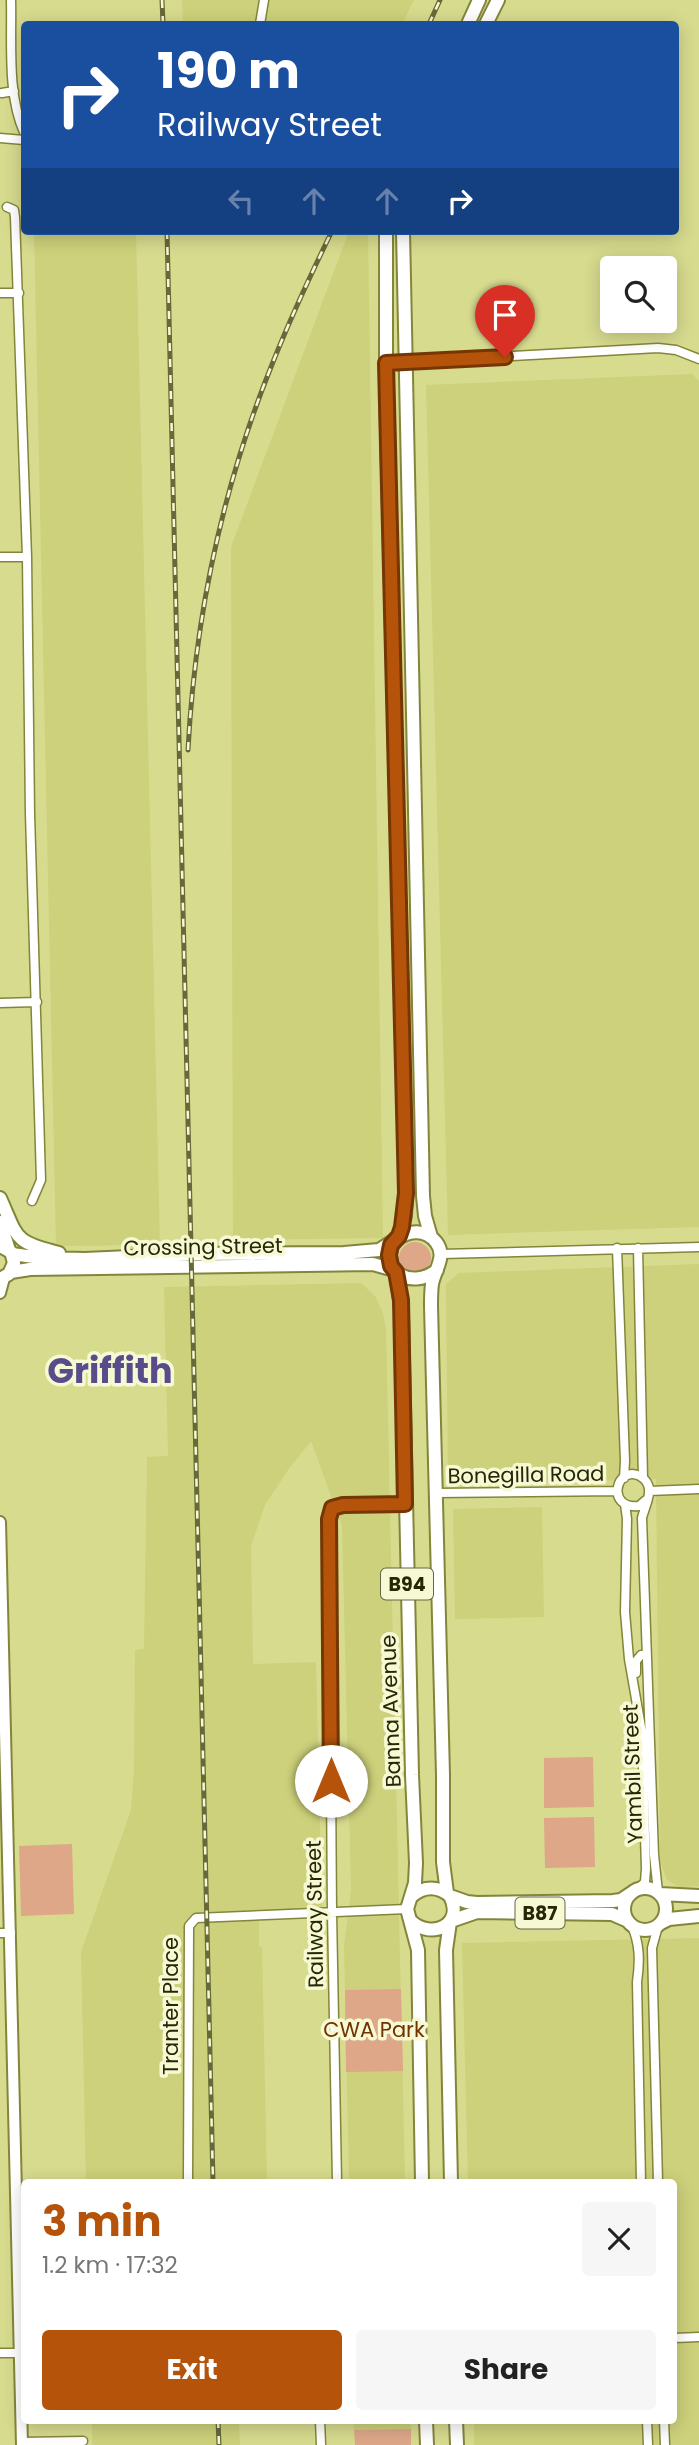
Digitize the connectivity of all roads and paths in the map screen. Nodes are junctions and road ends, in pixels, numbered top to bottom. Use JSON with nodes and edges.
{"nodes":[{"id":1,"x":11,"y":0,"type":"edge"},
{"id":2,"x":264,"y":0,"type":"edge"},
{"id":3,"x":480,"y":0,"type":"edge"},
{"id":4,"x":498,"y":0,"type":"edge"},
{"id":5,"x":260,"y":21,"type":"edge"},
{"id":6,"x":470,"y":21,"type":"edge"},
{"id":7,"x":488,"y":21,"type":"edge"},
{"id":8,"x":14,"y":91,"type":"junction"},
{"id":9,"x":2,"y":93,"type":"dead end"},
{"id":10,"x":21,"y":125,"type":"edge"},
{"id":11,"x":0,"y":138,"type":"edge"},
{"id":12,"x":21,"y":140,"type":"edge"},
{"id":13,"x":7,"y":207,"type":"dead end"},
{"id":14,"x":386,"y":235,"type":"edge"},
{"id":15,"x":403,"y":235,"type":"edge"},
{"id":16,"x":0,"y":293,"type":"edge"},
{"id":17,"x":19,"y":293,"type":"junction"},
{"id":18,"x":699,"y":359,"type":"edge"},
{"id":19,"x":404,"y":362,"type":"junction"},
{"id":20,"x":386,"y":363,"type":"junction"},
{"id":21,"x":0,"y":557,"type":"edge"},
{"id":22,"x":27,"y":557,"type":"junction"},
{"id":23,"x":37,"y":1002,"type":"junction"},
{"id":24,"x":0,"y":1003,"type":"edge"},
{"id":25,"x":0,"y":1198,"type":"edge"},
{"id":26,"x":32,"y":1201,"type":"dead end"},
{"id":27,"x":0,"y":1223,"type":"edge"},
{"id":28,"x":431,"y":1237,"type":"junction"},
{"id":29,"x":396,"y":1239,"type":"junction"},
{"id":30,"x":699,"y":1247,"type":"edge"},
{"id":31,"x":617,"y":1248,"type":"junction"},
{"id":32,"x":638,"y":1248,"type":"junction"},
{"id":33,"x":7,"y":1250,"type":"edge"},
{"id":34,"x":441,"y":1254,"type":"junction"},
{"id":35,"x":85,"y":1259,"type":"junction"},
{"id":36,"x":437,"y":1270,"type":"junction"},
{"id":37,"x":395,"y":1271,"type":"junction"},
{"id":38,"x":5,"y":1276,"type":"edge"},
{"id":39,"x":0,"y":1293,"type":"edge"},
{"id":40,"x":624,"y":1478,"type":"junction"},
{"id":41,"x":643,"y":1478,"type":"junction"},
{"id":42,"x":699,"y":1489,"type":"edge"},
{"id":43,"x":617,"y":1491,"type":"junction"},
{"id":44,"x":436,"y":1493,"type":"junction"},
{"id":45,"x":648,"y":1496,"type":"junction"},
{"id":46,"x":405,"y":1504,"type":"junction"},
{"id":47,"x":625,"y":1504,"type":"junction"},
{"id":48,"x":0,"y":1521,"type":"edge"},
{"id":49,"x":646,"y":1655,"type":"junction"},
{"id":50,"x":638,"y":1714,"type":"junction"},
{"id":51,"x":635,"y":1891,"type":"junction"},
{"id":52,"x":659,"y":1893,"type":"junction"},
{"id":53,"x":449,"y":1895,"type":"junction"},
{"id":54,"x":412,"y":1896,"type":"junction"},
{"id":55,"x":699,"y":1896,"type":"edge"},
{"id":56,"x":332,"y":1912,"type":"junction"},
{"id":57,"x":409,"y":1915,"type":"junction"},
{"id":58,"x":699,"y":1916,"type":"edge"},
{"id":59,"x":450,"y":1922,"type":"junction"},
{"id":60,"x":629,"y":1922,"type":"junction"},
{"id":61,"x":659,"y":1924,"type":"junction"},
{"id":62,"x":5,"y":1933,"type":"edge"},
{"id":63,"x":639,"y":2127,"type":"junction"},
{"id":64,"x":657,"y":2127,"type":"junction"},
{"id":65,"x":188,"y":2179,"type":"edge"},
{"id":66,"x":337,"y":2179,"type":"edge"},
{"id":67,"x":422,"y":2179,"type":"edge"},
{"id":68,"x":451,"y":2179,"type":"edge"},
{"id":69,"x":641,"y":2179,"type":"edge"},
{"id":70,"x":658,"y":2179,"type":"edge"},
{"id":71,"x":699,"y":2337,"type":"edge"},
{"id":72,"x":677,"y":2338,"type":"edge"},
{"id":73,"x":0,"y":2353,"type":"edge"},
{"id":74,"x":20,"y":2353,"type":"junction"},
{"id":75,"x":21,"y":2398,"type":"edge"},
{"id":76,"x":22,"y":2424,"type":"edge"},
{"id":77,"x":320,"y":2424,"type":"edge"},
{"id":78,"x":426,"y":2424,"type":"edge"},
{"id":79,"x":456,"y":2424,"type":"edge"},
{"id":80,"x":647,"y":2424,"type":"edge"},
{"id":81,"x":664,"y":2424,"type":"edge"},
{"id":82,"x":83,"y":2441,"type":"dead end"},
{"id":83,"x":22,"y":2444,"type":"edge"},
{"id":84,"x":321,"y":2445,"type":"edge"},
{"id":85,"x":427,"y":2445,"type":"edge"},
{"id":86,"x":457,"y":2445,"type":"edge"},
{"id":87,"x":648,"y":2445,"type":"edge"},
{"id":88,"x":665,"y":2445,"type":"edge"}],
"edges":[{"from":1,"to":8,"type":"street"},
{"from":2,"to":5,"type":"street"},
{"from":3,"to":6,"type":"main road"},
{"from":4,"to":7,"type":"main road"},
{"from":8,"to":9,"type":"street"},
{"from":8,"to":10,"type":"street"},
{"from":11,"to":12,"type":"street"},
{"from":13,"to":17,"type":"street"},
{"from":14,"to":20,"type":"main road","number":"B94"},
{"from":15,"to":19,"type":"main road"},
{"from":16,"to":17,"type":"street"},
{"from":17,"to":22,"type":"street"},
{"from":18,"to":19,"type":"street"},
{"from":19,"to":20,"type":"main road"},
{"from":19,"to":28,"type":"main road"},
{"from":20,"to":29,"type":"main road","number":"B94"},
{"from":21,"to":22,"type":"street"},
{"from":22,"to":23,"type":"street"},
{"from":23,"to":24,"type":"street"},
{"from":23,"to":26,"type":"street"},
{"from":25,"to":35,"type":"main road","name":"Crossing Street"},
{"from":27,"to":33,"type":"main road"},
{"from":28,"to":29,"type":"main road"},
{"from":28,"to":34,"type":"main road"},
{"from":29,"to":35,"type":"main road","name":"Crossing Street"},
{"from":29,"to":37,"type":"main road","number":"B94"},
{"from":30,"to":32,"type":"street"},
{"from":31,"to":32,"type":"street"},
{"from":31,"to":34,"type":"street"},
{"from":31,"to":40,"type":"street"},
{"from":32,"to":41,"type":"street"},
{"from":33,"to":35,"type":"main road","name":"Crossing Street"},
{"from":33,"to":38,"type":"main road"},
{"from":34,"to":36,"type":"main road","number":"B94"},
{"from":36,"to":37,"type":"main road"},
{"from":36,"to":44,"type":"main road","number":"B94"},
{"from":37,"to":38,"type":"main road","name":"Crossing Street"},
{"from":37,"to":46,"type":"main road","name":"Banna Avenue","number":"B94"},
{"from":38,"to":39,"type":"street"},
{"from":40,"to":41,"type":"street"},
{"from":40,"to":43,"type":"street"},
{"from":41,"to":45,"type":"street"},
{"from":42,"to":45,"type":"street"},
{"from":43,"to":44,"type":"street","name":"Bonegilla Road"},
{"from":43,"to":47,"type":"street"},
{"from":44,"to":53,"type":"main road","number":"B94"},
{"from":45,"to":47,"type":"street"},
{"from":45,"to":49,"type":"street","name":"Yambil Street"},
{"from":46,"to":54,"type":"main road","name":"Banna Avenue","number":"B94"},
{"from":46,"to":56,"type":"street","name":"Railway Street"},
{"from":47,"to":50,"type":"street","name":"Yambil Street"},
{"from":48,"to":62,"type":"street"},
{"from":49,"to":50,"type":"street","name":"Yambil Street"},
{"from":49,"to":52,"type":"street","name":"Yambil Street"},
{"from":50,"to":51,"type":"street","name":"Yambil Street"},
{"from":51,"to":52,"type":"main road","number":"B87"},
{"from":51,"to":53,"type":"main road","number":"B87"},
{"from":51,"to":60,"type":"main road"},
{"from":52,"to":55,"type":"main road","number":"B87"},
{"from":52,"to":61,"type":"main road"},
{"from":53,"to":54,"type":"main road","number":"B87"},
{"from":53,"to":59,"type":"main road"},
{"from":54,"to":57,"type":"main road"},
{"from":56,"to":57,"type":"street","name":"Tranter Place"},
{"from":56,"to":65,"type":"street","name":"Tranter Place"},
{"from":56,"to":66,"type":"street","name":"Railway Street"},
{"from":57,"to":59,"type":"main road","number":"B87"},
{"from":57,"to":67,"type":"main road"},
{"from":58,"to":61,"type":"main road","number":"B87"},
{"from":59,"to":60,"type":"main road","number":"B87"},
{"from":59,"to":68,"type":"main road"},
{"from":60,"to":61,"type":"main road","number":"B87"},
{"from":60,"to":63,"type":"street"},
{"from":61,"to":64,"type":"street"},
{"from":62,"to":74,"type":"street"},
{"from":63,"to":64,"type":"street"},
{"from":63,"to":69,"type":"street"},
{"from":64,"to":70,"type":"street"},
{"from":71,"to":72,"type":"street"},
{"from":73,"to":74,"type":"street"},
{"from":74,"to":75,"type":"street"},
{"from":76,"to":83,"type":"street"},
{"from":77,"to":84,"type":"street"},
{"from":78,"to":85,"type":"main road"},
{"from":79,"to":86,"type":"main road"},
{"from":80,"to":87,"type":"street"},
{"from":81,"to":88,"type":"street"},
{"from":82,"to":83,"type":"street"}]}
